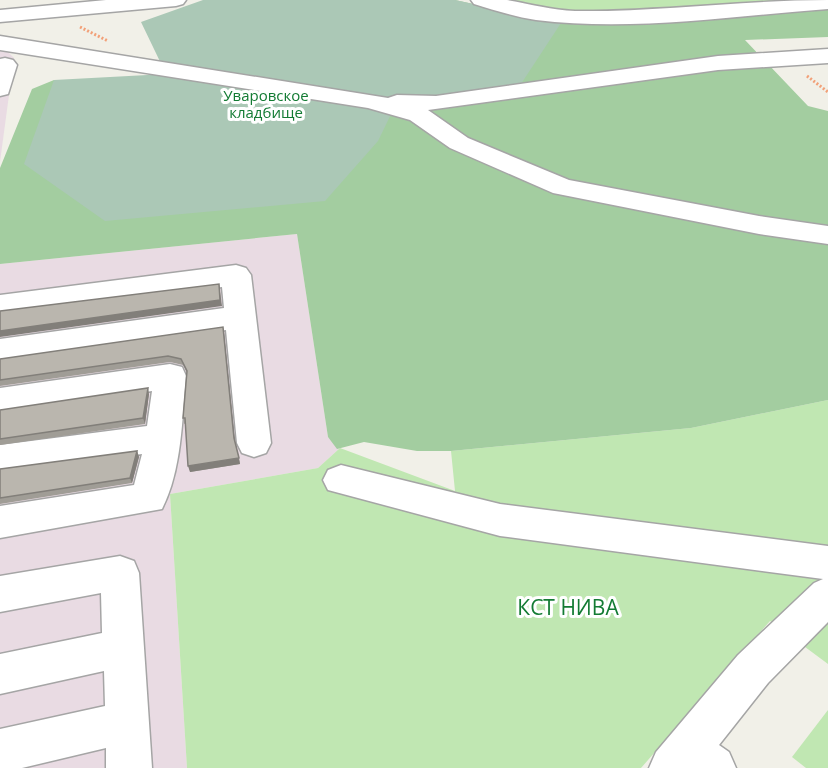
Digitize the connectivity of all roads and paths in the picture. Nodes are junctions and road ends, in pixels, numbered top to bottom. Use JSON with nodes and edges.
{"nodes":[{"id":1,"x":176,"y":0,"type":"edge"},
{"id":2,"x":481,"y":0,"type":"edge"},
{"id":3,"x":149,"y":2,"type":"edge"},
{"id":4,"x":828,"y":3,"type":"edge"},
{"id":5,"x":40,"y":13,"type":"junction"},
{"id":6,"x":0,"y":16,"type":"edge"},
{"id":7,"x":2,"y":54,"type":"edge"},
{"id":8,"x":828,"y":56,"type":"edge"},
{"id":9,"x":140,"y":65,"type":"junction"},
{"id":10,"x":0,"y":89,"type":"edge"},
{"id":11,"x":371,"y":101,"type":"junction"},
{"id":12,"x":828,"y":235,"type":"edge"},
{"id":13,"x":0,"y":305,"type":"edge"},
{"id":14,"x":240,"y":317,"type":"junction"},
{"id":15,"x":0,"y":351,"type":"edge"},
{"id":16,"x":0,"y":401,"type":"edge"},
{"id":17,"x":163,"y":438,"type":"junction"},
{"id":18,"x":254,"y":443,"type":"dead end"},
{"id":19,"x":0,"y":459,"type":"edge"},
{"id":20,"x":342,"y":480,"type":"dead end"},
{"id":21,"x":0,"y":522,"type":"edge"},
{"id":22,"x":828,"y":563,"type":"edge"},
{"id":23,"x":0,"y":594,"type":"edge"},
{"id":24,"x":828,"y":595,"type":"edge"},
{"id":25,"x":125,"y":647,"type":"junction"},
{"id":26,"x":0,"y":674,"type":"edge"},
{"id":27,"x":127,"y":722,"type":"junction"},
{"id":28,"x":23,"y":753,"type":"edge"},
{"id":29,"x":691,"y":762,"type":"edge"},
{"id":30,"x":129,"y":768,"type":"edge"}],
"edges":[{"from":1,"to":3,"type":"lane"},
{"from":2,"to":4,"type":"lane"},
{"from":3,"to":5,"type":"lane"},
{"from":5,"to":6,"type":"lane"},
{"from":5,"to":9,"type":"path"},
{"from":7,"to":9,"type":"lane"},
{"from":7,"to":10,"type":"lane"},
{"from":8,"to":11,"type":"lane"},
{"from":9,"to":11,"type":"lane"},
{"from":11,"to":12,"type":"lane"},
{"from":13,"to":14,"type":"lane"},
{"from":14,"to":15,"type":"lane"},
{"from":14,"to":18,"type":"lane"},
{"from":16,"to":17,"type":"lane"},
{"from":17,"to":19,"type":"lane"},
{"from":17,"to":21,"type":"lane"},
{"from":20,"to":22,"type":"lane"},
{"from":23,"to":25,"type":"lane"},
{"from":24,"to":29,"type":"lane"},
{"from":25,"to":26,"type":"lane"},
{"from":25,"to":27,"type":"lane"},
{"from":27,"to":28,"type":"lane"},
{"from":27,"to":30,"type":"lane"}]}
